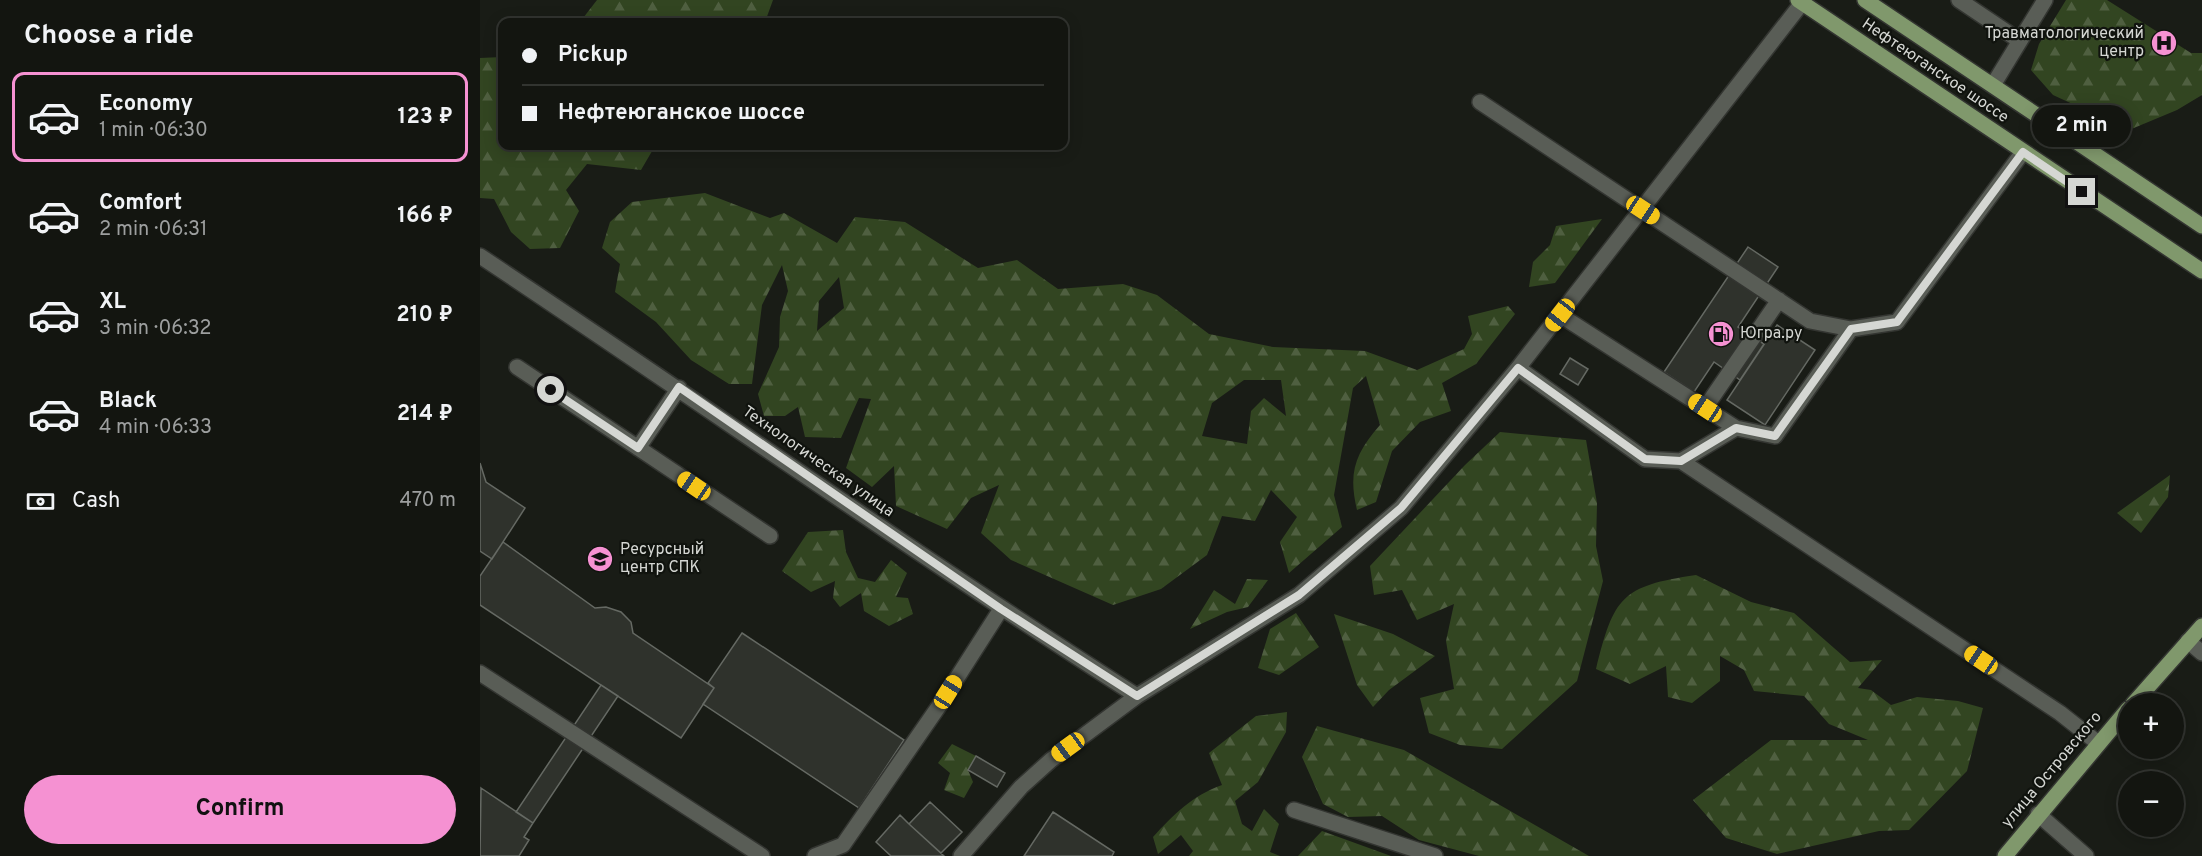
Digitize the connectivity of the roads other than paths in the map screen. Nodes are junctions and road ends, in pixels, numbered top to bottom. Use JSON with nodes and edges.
{"nodes":[{"id":1,"x":1864,"y":0,"type":"edge"},
{"id":2,"x":1959,"y":0,"type":"edge"},
{"id":3,"x":2045,"y":0,"type":"edge"},
{"id":4,"x":1800,"y":1,"type":"edge"},
{"id":5,"x":2020,"y":41,"type":"junction"},
{"id":6,"x":1993,"y":85,"type":"junction"},
{"id":7,"x":1480,"y":102,"type":"dead end"},
{"id":8,"x":2023,"y":152,"type":"junction"},
{"id":9,"x":1643,"y":210,"type":"junction"},
{"id":10,"x":2202,"y":226,"type":"edge"},
{"id":11,"x":480,"y":256,"type":"edge"},
{"id":12,"x":2202,"y":271,"type":"edge"},
{"id":13,"x":1779,"y":300,"type":"junction"},
{"id":14,"x":1560,"y":315,"type":"junction"},
{"id":15,"x":1851,"y":329,"type":"junction"},
{"id":16,"x":517,"y":367,"type":"dead end"},
{"id":17,"x":1518,"y":368,"type":"junction"},
{"id":18,"x":679,"y":387,"type":"junction"},
{"id":19,"x":1705,"y":408,"type":"junction"},
{"id":20,"x":1736,"y":428,"type":"junction"},
{"id":21,"x":638,"y":448,"type":"junction"},
{"id":22,"x":1681,"y":461,"type":"junction"},
{"id":23,"x":770,"y":536,"type":"dead end"},
{"id":24,"x":1001,"y":609,"type":"junction"},
{"id":25,"x":2202,"y":626,"type":"edge"},
{"id":26,"x":2188,"y":641,"type":"junction"},
{"id":27,"x":2202,"y":653,"type":"edge"},
{"id":28,"x":480,"y":673,"type":"edge"},
{"id":29,"x":2143,"y":693,"type":"edge"},
{"id":30,"x":1137,"y":696,"type":"junction"},
{"id":31,"x":2118,"y":720,"type":"edge"},
{"id":32,"x":2098,"y":743,"type":"junction"},
{"id":33,"x":1294,"y":810,"type":"dead end"},
{"id":34,"x":2038,"y":814,"type":"junction"},
{"id":35,"x":762,"y":856,"type":"edge"},
{"id":36,"x":815,"y":856,"type":"edge"},
{"id":37,"x":961,"y":856,"type":"edge"},
{"id":38,"x":1435,"y":856,"type":"edge"},
{"id":39,"x":2005,"y":856,"type":"edge"},
{"id":40,"x":2085,"y":856,"type":"edge"}],
"edges":[{"from":1,"to":6,"type":"main road","name":"Нефтеюганское шоссе"},
{"from":2,"to":5,"type":"street"},
{"from":3,"to":5,"type":"street"},
{"from":4,"to":8,"type":"main road","name":"Нефтеюганское шоссе"},
{"from":4,"to":9,"type":"street"},
{"from":5,"to":6,"type":"street"},
{"from":6,"to":10,"type":"main road","name":"Нефтеюганское шоссе"},
{"from":7,"to":9,"type":"street"},
{"from":8,"to":12,"type":"main road","name":"Нефтеюганское шоссе"},
{"from":8,"to":15,"type":"street"},
{"from":9,"to":13,"type":"street"},
{"from":9,"to":14,"type":"street"},
{"from":11,"to":18,"type":"street","name":"Технологическая улица"},
{"from":13,"to":15,"type":"street"},
{"from":13,"to":19,"type":"street"},
{"from":14,"to":17,"type":"street"},
{"from":14,"to":19,"type":"street"},
{"from":15,"to":20,"type":"street"},
{"from":16,"to":21,"type":"street"},
{"from":17,"to":22,"type":"street"},
{"from":17,"to":30,"type":"street"},
{"from":18,"to":21,"type":"street"},
{"from":18,"to":24,"type":"street","name":"Технологическая улица"},
{"from":19,"to":20,"type":"street"},
{"from":20,"to":22,"type":"street"},
{"from":21,"to":23,"type":"street"},
{"from":22,"to":32,"type":"street"},
{"from":24,"to":30,"type":"street","name":"Технологическая улица"},
{"from":24,"to":36,"type":"street"},
{"from":25,"to":26,"type":"main road"},
{"from":26,"to":27,"type":"street"},
{"from":26,"to":29,"type":"main road"},
{"from":28,"to":35,"type":"street"},
{"from":30,"to":37,"type":"street"},
{"from":31,"to":32,"type":"main road","name":"улица Островского"},
{"from":32,"to":34,"type":"main road","name":"улица Островского"},
{"from":33,"to":38,"type":"street"},
{"from":34,"to":39,"type":"main road","name":"улица Островского"},
{"from":34,"to":40,"type":"street"}]}
